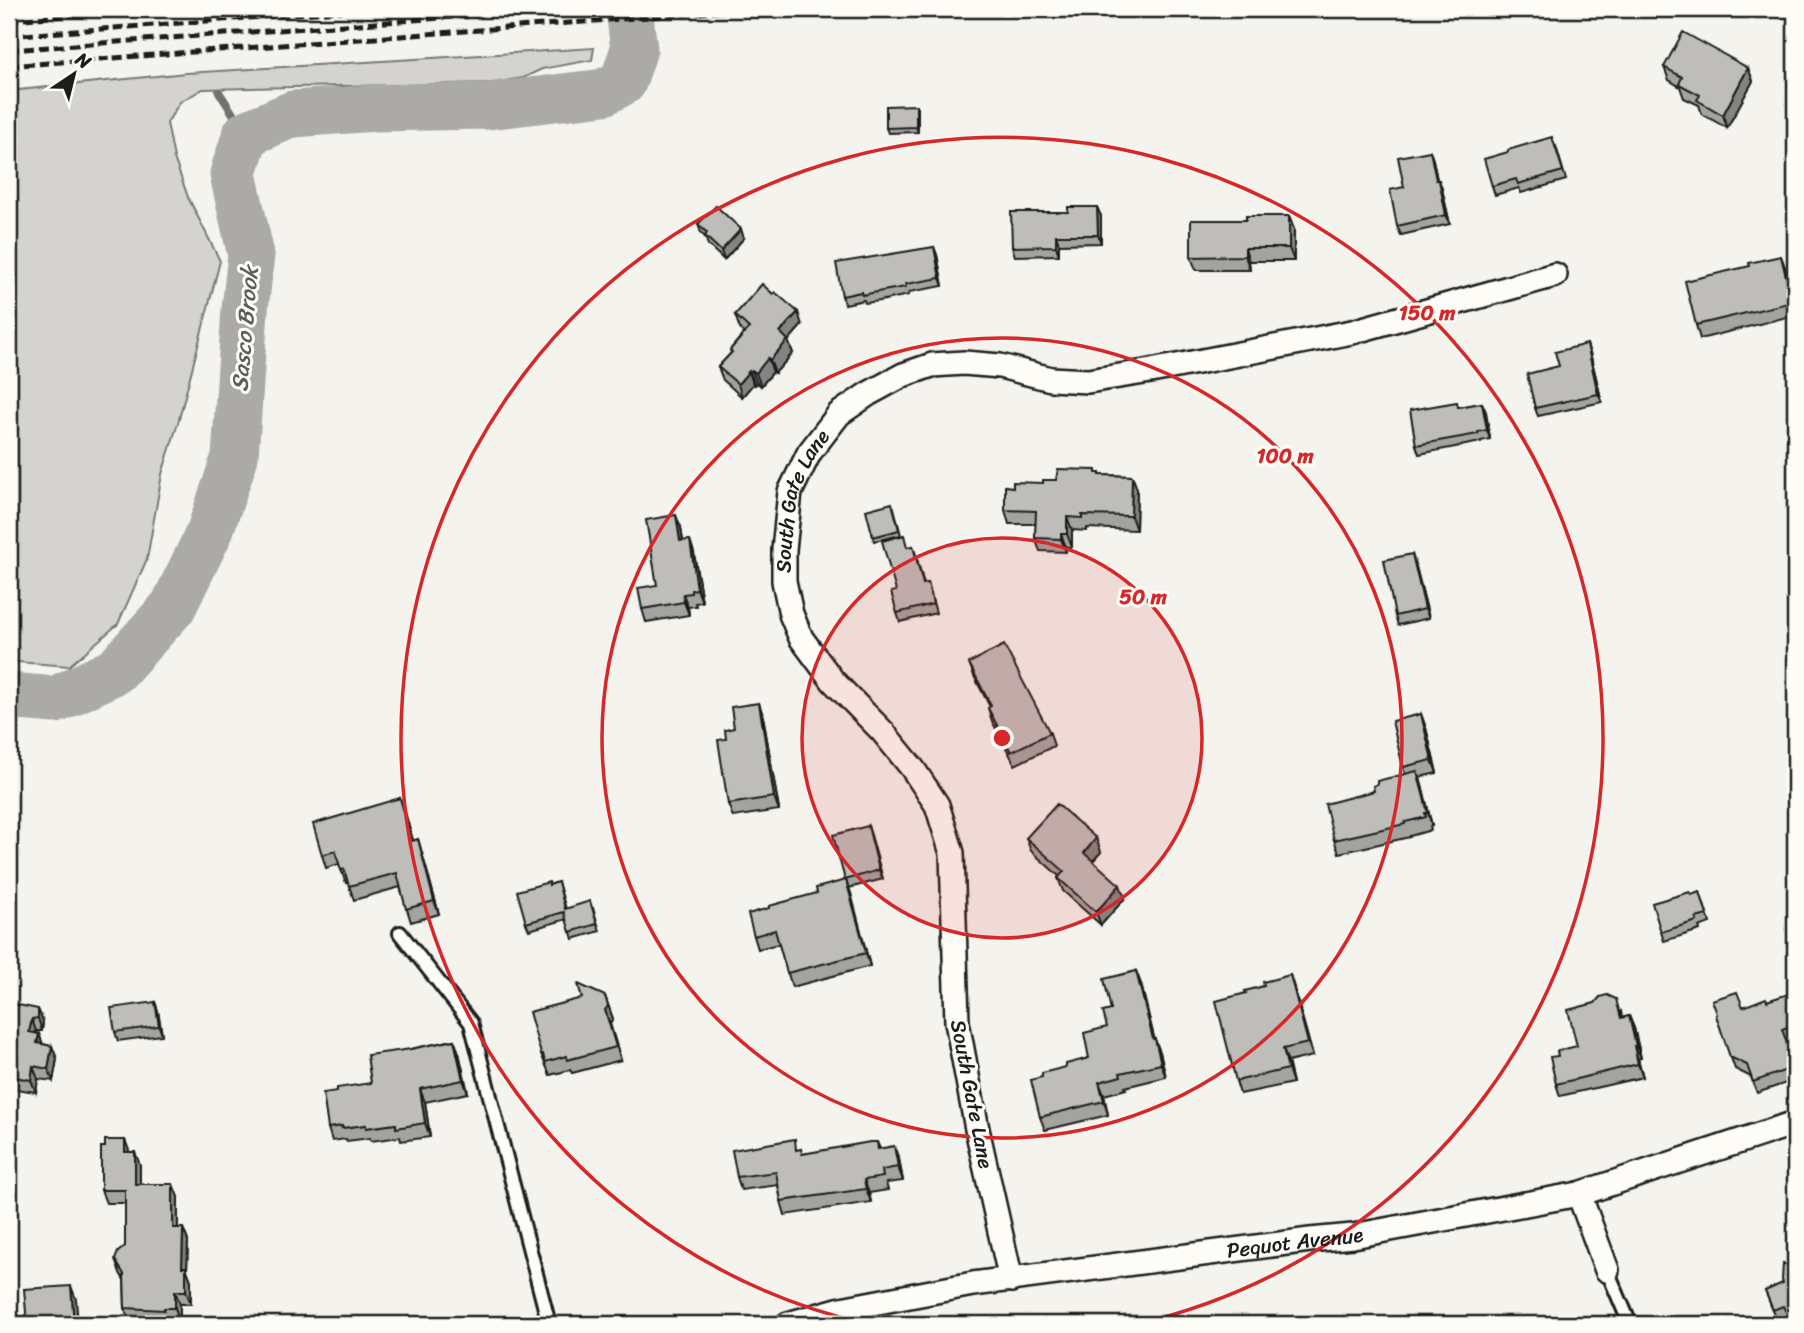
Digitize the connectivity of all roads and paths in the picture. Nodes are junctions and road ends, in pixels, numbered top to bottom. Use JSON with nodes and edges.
{"nodes":[{"id":1,"x":1555,"y":275,"type":"dead end"},
{"id":2,"x":400,"y":933,"type":"dead end"},
{"id":3,"x":1795,"y":1123,"type":"edge"},
{"id":4,"x":1579,"y":1194,"type":"junction"},
{"id":5,"x":1607,"y":1270,"type":"joint"},
{"id":6,"x":1011,"y":1280,"type":"junction"},
{"id":7,"x":549,"y":1324,"type":"edge"},
{"id":8,"x":788,"y":1324,"type":"edge"},
{"id":9,"x":1630,"y":1324,"type":"edge"}],
"edges":[{"from":1,"to":6,"type":"street","name":"South Gate Lane"},
{"from":2,"to":7,"type":"lane"},
{"from":3,"to":4,"type":"street","name":"Pequot Avenue"},
{"from":4,"to":5,"type":"street"},
{"from":4,"to":6,"type":"street","name":"Pequot Avenue"},
{"from":5,"to":9,"type":"lane"},
{"from":6,"to":8,"type":"street","name":"Pequot Avenue"}]}
